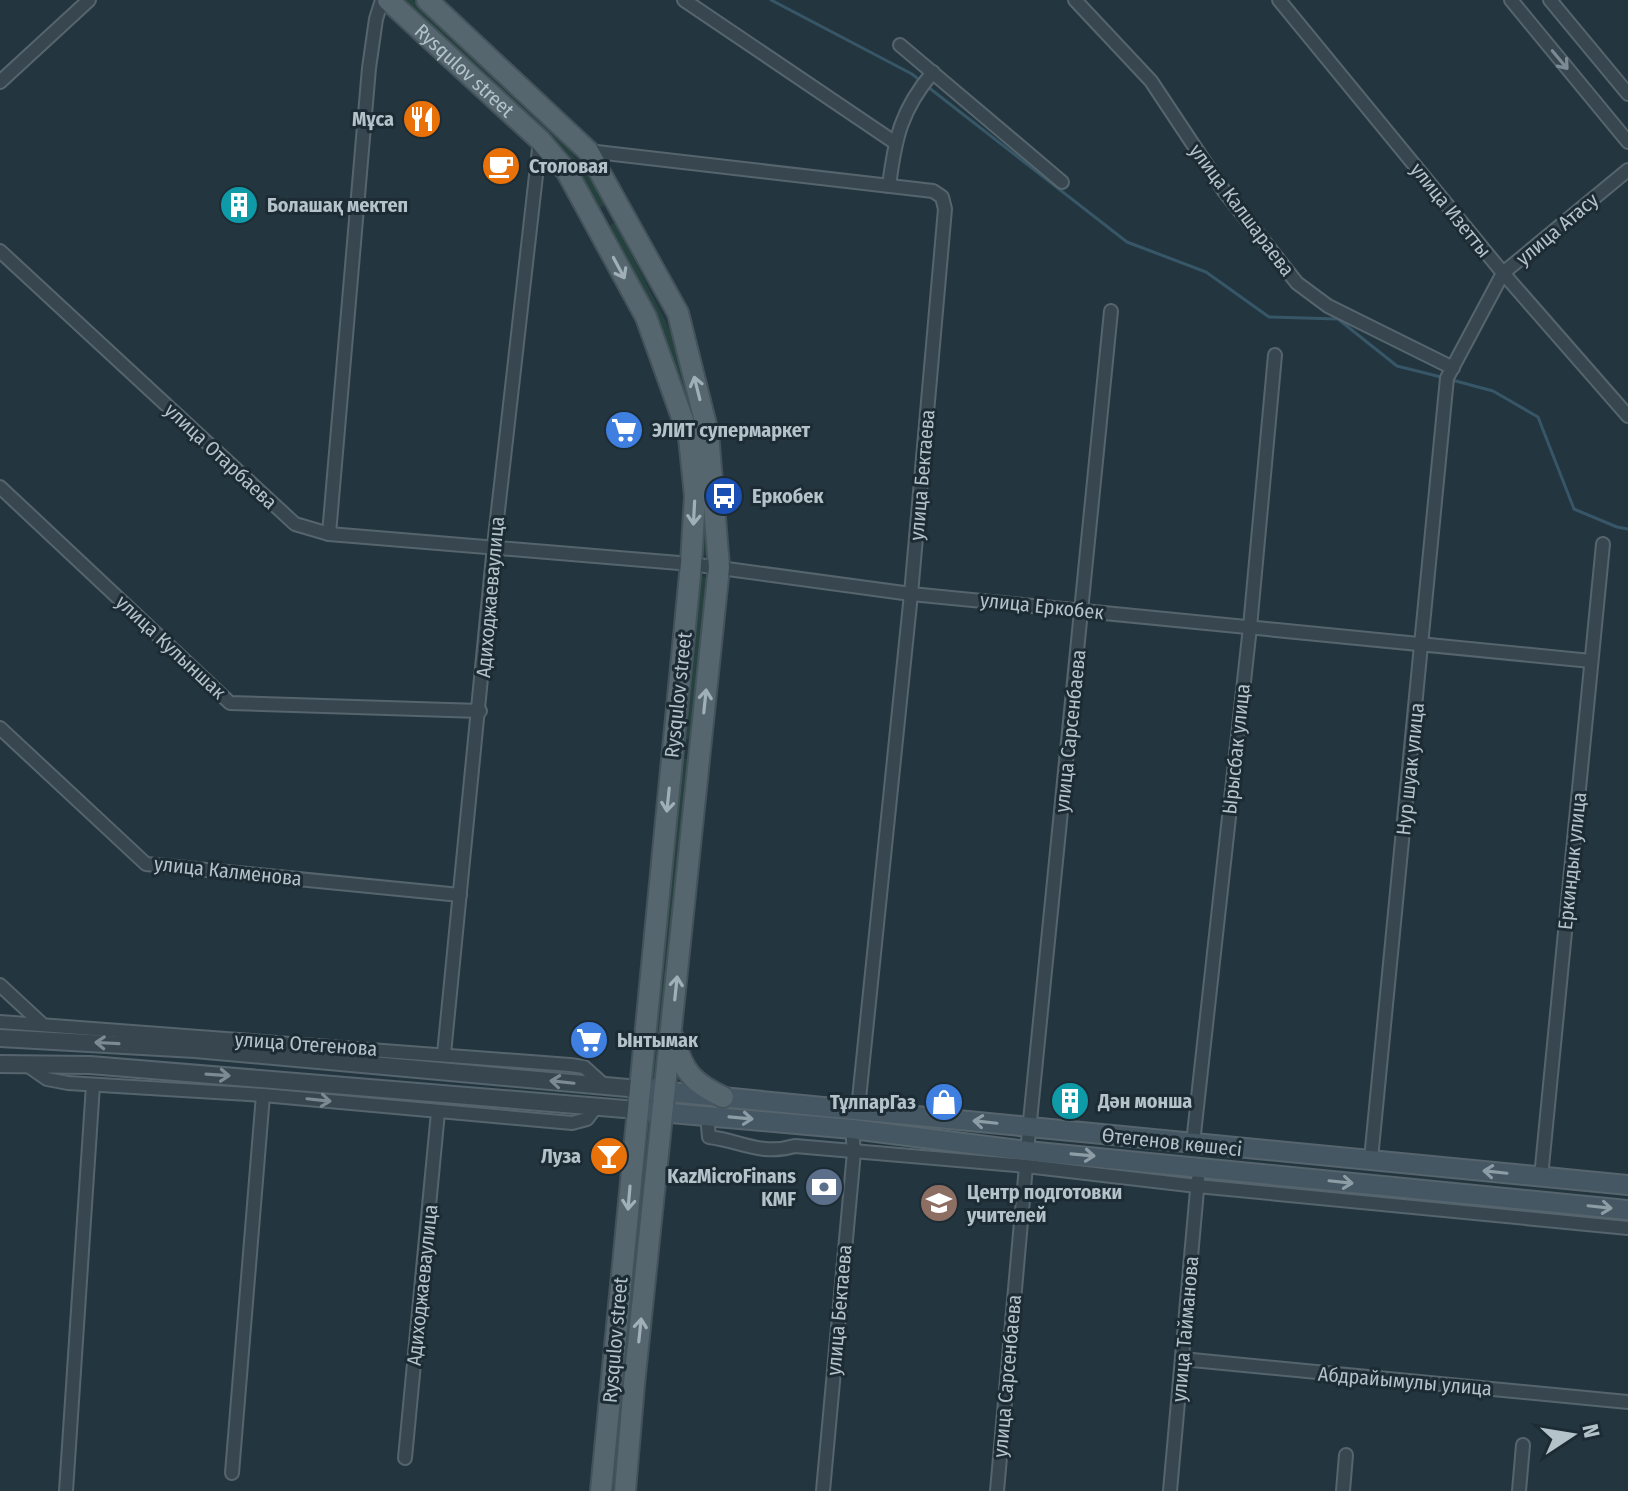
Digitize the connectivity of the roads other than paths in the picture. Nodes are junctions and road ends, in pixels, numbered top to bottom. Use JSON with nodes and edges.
{"nodes":[{"id":1,"x":89,"y":0,"type":"edge"},
{"id":2,"x":385,"y":0,"type":"edge"},
{"id":3,"x":427,"y":0,"type":"edge"},
{"id":4,"x":684,"y":0,"type":"edge"},
{"id":5,"x":1075,"y":0,"type":"edge"},
{"id":6,"x":1279,"y":0,"type":"edge"},
{"id":7,"x":1511,"y":0,"type":"edge"},
{"id":8,"x":1550,"y":0,"type":"edge"},
{"id":9,"x":900,"y":45,"type":"dead end"},
{"id":10,"x":933,"y":72,"type":"junction"},
{"id":11,"x":0,"y":82,"type":"edge"},
{"id":12,"x":1628,"y":94,"type":"edge"},
{"id":13,"x":540,"y":140,"type":"junction"},
{"id":14,"x":894,"y":142,"type":"junction"},
{"id":15,"x":1628,"y":142,"type":"edge"},
{"id":16,"x":588,"y":151,"type":"junction"},
{"id":17,"x":1628,"y":170,"type":"edge"},
{"id":18,"x":1062,"y":182,"type":"dead end"},
{"id":19,"x":889,"y":186,"type":"junction"},
{"id":20,"x":619,"y":207,"type":"junction"},
{"id":21,"x":594,"y":220,"type":"junction"},
{"id":22,"x":0,"y":251,"type":"edge"},
{"id":23,"x":1503,"y":273,"type":"junction"},
{"id":24,"x":1111,"y":311,"type":"dead end"},
{"id":25,"x":1275,"y":355,"type":"dead end"},
{"id":26,"x":1450,"y":373,"type":"junction"},
{"id":27,"x":1628,"y":416,"type":"edge"},
{"id":28,"x":0,"y":487,"type":"edge"},
{"id":29,"x":329,"y":534,"type":"junction"},
{"id":30,"x":1603,"y":544,"type":"dead end"},
{"id":31,"x":494,"y":546,"type":"junction"},
{"id":32,"x":691,"y":564,"type":"junction"},
{"id":33,"x":719,"y":567,"type":"junction"},
{"id":34,"x":911,"y":594,"type":"junction"},
{"id":35,"x":1083,"y":610,"type":"junction"},
{"id":36,"x":1250,"y":627,"type":"junction"},
{"id":37,"x":1422,"y":644,"type":"junction"},
{"id":38,"x":1591,"y":661,"type":"junction"},
{"id":39,"x":480,"y":711,"type":"junction"},
{"id":40,"x":0,"y":728,"type":"edge"},
{"id":41,"x":673,"y":745,"type":"junction"},
{"id":42,"x":700,"y":747,"type":"junction"},
{"id":43,"x":460,"y":895,"type":"junction"},
{"id":44,"x":0,"y":985,"type":"edge"},
{"id":45,"x":0,"y":1022,"type":"edge"},
{"id":46,"x":41,"y":1023,"type":"junction"},
{"id":47,"x":671,"y":1031,"type":"junction"},
{"id":48,"x":0,"y":1038,"type":"edge"},
{"id":49,"x":444,"y":1054,"type":"junction"},
{"id":50,"x":24,"y":1063,"type":"junction"},
{"id":51,"x":0,"y":1064,"type":"edge"},
{"id":52,"x":93,"y":1085,"type":"junction"},
{"id":53,"x":605,"y":1086,"type":"junction"},
{"id":54,"x":263,"y":1095,"type":"junction"},
{"id":55,"x":723,"y":1097,"type":"junction"},
{"id":56,"x":638,"y":1100,"type":"junction"},
{"id":57,"x":664,"y":1102,"type":"junction"},
{"id":58,"x":596,"y":1107,"type":"junction"},
{"id":59,"x":858,"y":1109,"type":"junction"},
{"id":60,"x":438,"y":1112,"type":"junction"},
{"id":61,"x":707,"y":1115,"type":"junction"},
{"id":62,"x":1030,"y":1126,"type":"junction"},
{"id":63,"x":852,"y":1129,"type":"junction"},
{"id":64,"x":1193,"y":1143,"type":"junction"},
{"id":65,"x":1225,"y":1146,"type":"junction"},
{"id":66,"x":854,"y":1152,"type":"junction"},
{"id":67,"x":1026,"y":1158,"type":"junction"},
{"id":68,"x":1371,"y":1159,"type":"junction"},
{"id":69,"x":1225,"y":1170,"type":"junction"},
{"id":70,"x":1198,"y":1177,"type":"junction"},
{"id":71,"x":1541,"y":1177,"type":"junction"},
{"id":72,"x":1628,"y":1185,"type":"edge"},
{"id":73,"x":1628,"y":1210,"type":"edge"},
{"id":74,"x":1628,"y":1228,"type":"edge"},
{"id":75,"x":1182,"y":1359,"type":"junction"},
{"id":76,"x":611,"y":1382,"type":"junction"},
{"id":77,"x":634,"y":1384,"type":"junction"},
{"id":78,"x":1628,"y":1402,"type":"edge"},
{"id":79,"x":1523,"y":1445,"type":"dead end"},
{"id":80,"x":1346,"y":1455,"type":"dead end"},
{"id":81,"x":405,"y":1458,"type":"dead end"},
{"id":82,"x":232,"y":1473,"type":"dead end"},
{"id":83,"x":602,"y":1484,"type":"edge"},
{"id":84,"x":626,"y":1484,"type":"edge"},
{"id":85,"x":66,"y":1491,"type":"edge"},
{"id":86,"x":823,"y":1491,"type":"edge"},
{"id":87,"x":997,"y":1491,"type":"edge"},
{"id":88,"x":1170,"y":1491,"type":"edge"},
{"id":89,"x":1343,"y":1491,"type":"edge"},
{"id":90,"x":1519,"y":1491,"type":"edge"}],
"edges":[{"from":1,"to":11,"type":"street"},
{"from":2,"to":13,"type":"main road","name":"Rysqulov street"},
{"from":2,"to":29,"type":"street"},
{"from":3,"to":16,"type":"main road","name":"Rysqulov street"},
{"from":4,"to":14,"type":"street"},
{"from":5,"to":26,"type":"street","name":"улица Калшараева"},
{"from":6,"to":23,"type":"street","name":"улица Изетты"},
{"from":7,"to":15,"type":"street","one_way":true},
{"from":8,"to":12,"type":"street"},
{"from":9,"to":10,"type":"street"},
{"from":10,"to":14,"type":"street"},
{"from":10,"to":18,"type":"street"},
{"from":13,"to":21,"type":"main road","name":"Rysqulov street"},
{"from":13,"to":31,"type":"street","name":"Адиходжаеваулица"},
{"from":14,"to":19,"type":"street"},
{"from":16,"to":19,"type":"street","name":"улица Бектаева"},
{"from":16,"to":20,"type":"main road","name":"Rysqulov street"},
{"from":17,"to":23,"type":"street","name":"улица Атасу"},
{"from":19,"to":34,"type":"street","name":"улица Бектаева"},
{"from":20,"to":21,"type":"main road"},
{"from":33,"to":20,"type":"main road","name":"Rysqulov street","one_way":true},
{"from":21,"to":32,"type":"main road","name":"Rysqulov street","one_way":true},
{"from":22,"to":29,"type":"street","name":"улица Отарбаева"},
{"from":23,"to":26,"type":"street","name":"улица Атасу"},
{"from":23,"to":27,"type":"street","name":"улица Изетты"},
{"from":24,"to":35,"type":"street","name":"улица Сарсенбаева"},
{"from":25,"to":36,"type":"street","name":"Ырысбак улица"},
{"from":26,"to":37,"type":"street","name":"Нур шуак улица"},
{"from":28,"to":39,"type":"street","name":"улица Кулыншак"},
{"from":29,"to":31,"type":"street","name":"улица Отарбаева"},
{"from":30,"to":38,"type":"street","name":"Еркиндык улица"},
{"from":31,"to":32,"type":"street","name":"улица Еркобек"},
{"from":31,"to":39,"type":"street","name":"Адиходжаеваулица"},
{"from":32,"to":33,"type":"street","name":"улица Еркобек"},
{"from":32,"to":41,"type":"main road","name":"Rysqulov street"},
{"from":33,"to":34,"type":"street","name":"улица Еркобек"},
{"from":42,"to":33,"type":"main road","name":"Rysqulov street","one_way":true},
{"from":34,"to":35,"type":"street","name":"улица Еркобек"},
{"from":34,"to":59,"type":"street","name":"улица Бектаева"},
{"from":35,"to":36,"type":"street","name":"улица Еркобек"},
{"from":35,"to":62,"type":"street","name":"улица Сарсенбаева"},
{"from":36,"to":37,"type":"street","name":"улица Еркобек"},
{"from":36,"to":64,"type":"street","name":"Ырысбак улица"},
{"from":37,"to":38,"type":"street","name":"улица Еркобек"},
{"from":37,"to":68,"type":"street","name":"Нур шуак улица"},
{"from":38,"to":71,"type":"street","name":"Еркиндык улица"},
{"from":39,"to":43,"type":"street","name":"Адиходжаеваулица"},
{"from":40,"to":43,"type":"street","name":"улица Калменова"},
{"from":41,"to":42,"type":"main road"},
{"from":41,"to":56,"type":"main road","name":"Rysqulov street","one_way":true},
{"from":47,"to":42,"type":"main road","name":"Rysqulov street","one_way":true},
{"from":43,"to":49,"type":"street","name":"Адиходжаеваулица"},
{"from":44,"to":46,"type":"street"},
{"from":45,"to":46,"type":"street","name":"улица Отегенова"},
{"from":46,"to":49,"type":"street","name":"улица Отегенова"},
{"from":47,"to":55,"type":"main road"},
{"from":47,"to":57,"type":"main road","name":"Rysqulov street"},
{"from":53,"to":48,"type":"street","name":"улица Отегенова","one_way":true},
{"from":49,"to":53,"type":"street","name":"улица Отегенова"},
{"from":50,"to":51,"type":"street","name":"улица Отегенова"},
{"from":50,"to":52,"type":"street","name":"улица Отегенова"},
{"from":50,"to":58,"type":"street","name":"улица Отегенова","one_way":true},
{"from":52,"to":54,"type":"street","name":"улица Отегенова"},
{"from":52,"to":85,"type":"street"},
{"from":53,"to":56,"type":"street","name":"улица Отегенова"},
{"from":54,"to":60,"type":"street","name":"улица Отегенова","one_way":true},
{"from":54,"to":82,"type":"street"},
{"from":55,"to":57,"type":"main road","name":"Өтегенов көшесі"},
{"from":55,"to":59,"type":"main road","name":"Өтегенов көшесі"},
{"from":56,"to":57,"type":"main road"},
{"from":56,"to":58,"type":"street","name":"улица Отегенова"},
{"from":56,"to":76,"type":"main road","name":"Rysqulov street","one_way":true},
{"from":57,"to":61,"type":"main road","name":"Өтегенов көшесі"},
{"from":77,"to":57,"type":"main road","name":"Rysqulov street","one_way":true},
{"from":58,"to":60,"type":"street","name":"улица Отегенова"},
{"from":62,"to":59,"type":"main road","name":"Өтегенов көшесі","one_way":true},
{"from":60,"to":81,"type":"street","name":"Адиходжаеваулица"},
{"from":61,"to":63,"type":"main road","name":"Өтегенов көшесі","one_way":true},
{"from":61,"to":66,"type":"street"},
{"from":62,"to":64,"type":"main road","name":"Өтегенов көшесі"},
{"from":62,"to":67,"type":"street","name":"улица Сарсенбаева"},
{"from":63,"to":66,"type":"street","name":"улица Бектаева"},
{"from":63,"to":67,"type":"main road","name":"Өтегенов көшесі"},
{"from":64,"to":65,"type":"main road","name":"Өтегенов көшесі"},
{"from":65,"to":68,"type":"main road","name":"Өтегенов көшесі"},
{"from":65,"to":69,"type":"street"},
{"from":66,"to":67,"type":"street"},
{"from":66,"to":86,"type":"street","name":"улица Бектаева"},
{"from":67,"to":70,"type":"main road","name":"Өтегенов көшесі"},
{"from":67,"to":87,"type":"street","name":"улица Сарсенбаева"},
{"from":71,"to":68,"type":"main road","name":"Өтегенов көшесі","one_way":true},
{"from":69,"to":70,"type":"main road","name":"Өтегенов көшесі"},
{"from":69,"to":73,"type":"main road","name":"Өтегенов көшесі","one_way":true},
{"from":70,"to":74,"type":"street"},
{"from":70,"to":75,"type":"street","name":"улица Тайманова"},
{"from":71,"to":72,"type":"main road","name":"Өтегенов көшесі"},
{"from":75,"to":78,"type":"street","name":"Абдрайымулы улица"},
{"from":75,"to":88,"type":"street","name":"улица Тайманова"},
{"from":76,"to":77,"type":"main road"},
{"from":76,"to":83,"type":"main road","name":"Rysqulov street"},
{"from":77,"to":84,"type":"main road","name":"Rysqulov street"},
{"from":79,"to":90,"type":"street"},
{"from":80,"to":89,"type":"street"},
{"from":83,"to":84,"type":"main road"}]}
